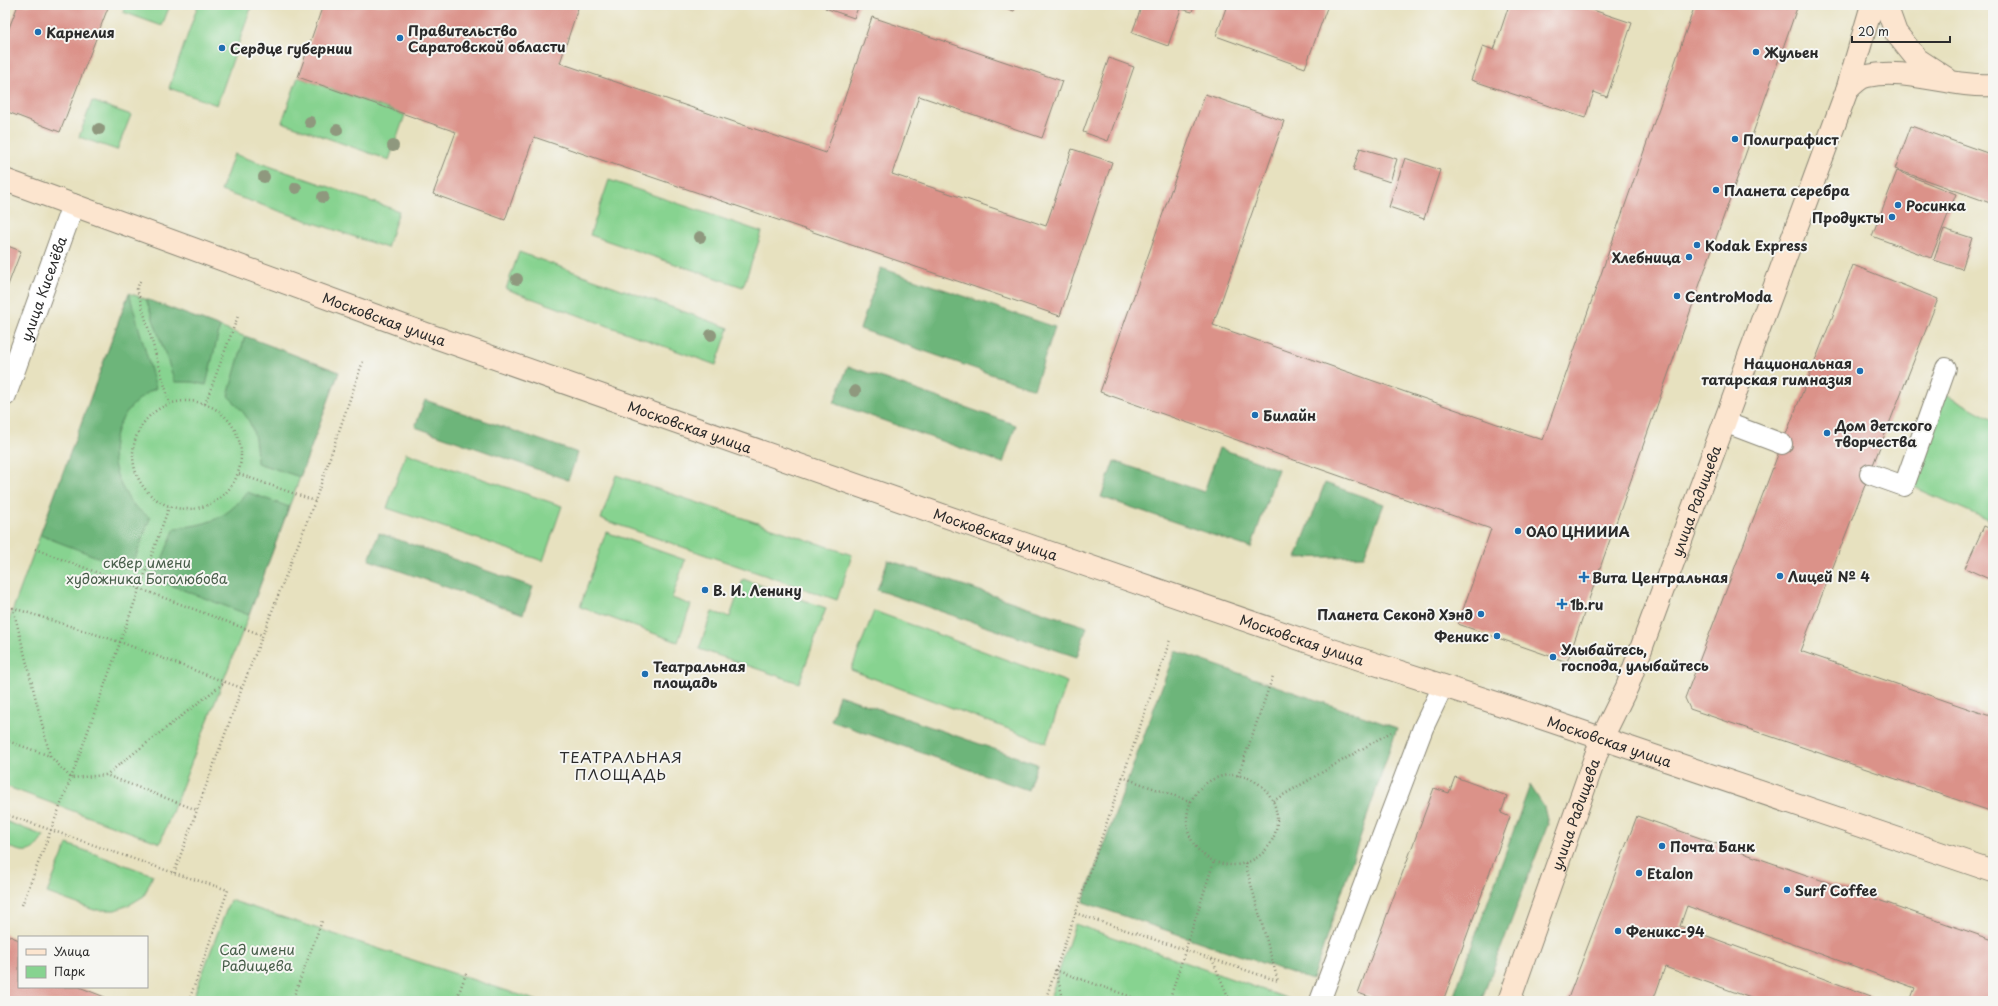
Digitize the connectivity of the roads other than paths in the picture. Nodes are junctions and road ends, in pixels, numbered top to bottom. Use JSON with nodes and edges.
{"nodes":[{"id":1,"x":1872,"y":5,"type":"edge"},
{"id":2,"x":1886,"y":5,"type":"edge"},
{"id":3,"x":1988,"y":88,"type":"edge"},
{"id":4,"x":1846,"y":90,"type":"junction"},
{"id":5,"x":5,"y":180,"type":"edge"},
{"id":6,"x":73,"y":205,"type":"junction"},
{"id":7,"x":1946,"y":368,"type":"dead end"},
{"id":8,"x":5,"y":395,"type":"edge"},
{"id":9,"x":1724,"y":422,"type":"junction"},
{"id":10,"x":1782,"y":444,"type":"dead end"},
{"id":11,"x":1870,"y":474,"type":"dead end"},
{"id":12,"x":1443,"y":686,"type":"junction"},
{"id":13,"x":1602,"y":738,"type":"junction"},
{"id":14,"x":1993,"y":871,"type":"edge"},
{"id":15,"x":1320,"y":1001,"type":"edge"},
{"id":16,"x":1509,"y":1001,"type":"edge"}],
"edges":[{"from":1,"to":4,"type":"main road","name":"улица Радищева"},
{"from":2,"to":3,"type":"main road"},
{"from":3,"to":4,"type":"main road"},
{"from":4,"to":9,"type":"main road","name":"улица Радищева"},
{"from":5,"to":6,"type":"main road","name":"Московская улица"},
{"from":6,"to":8,"type":"street","name":"улица Киселёва"},
{"from":6,"to":12,"type":"main road","name":"Московская улица"},
{"from":7,"to":11,"type":"lane"},
{"from":9,"to":10,"type":"lane"},
{"from":9,"to":13,"type":"main road","name":"улица Радищева"},
{"from":12,"to":13,"type":"main road","name":"Московская улица"},
{"from":12,"to":15,"type":"lane"},
{"from":13,"to":14,"type":"main road","name":"Московская улица"},
{"from":13,"to":16,"type":"main road","name":"улица Радищева"}]}
